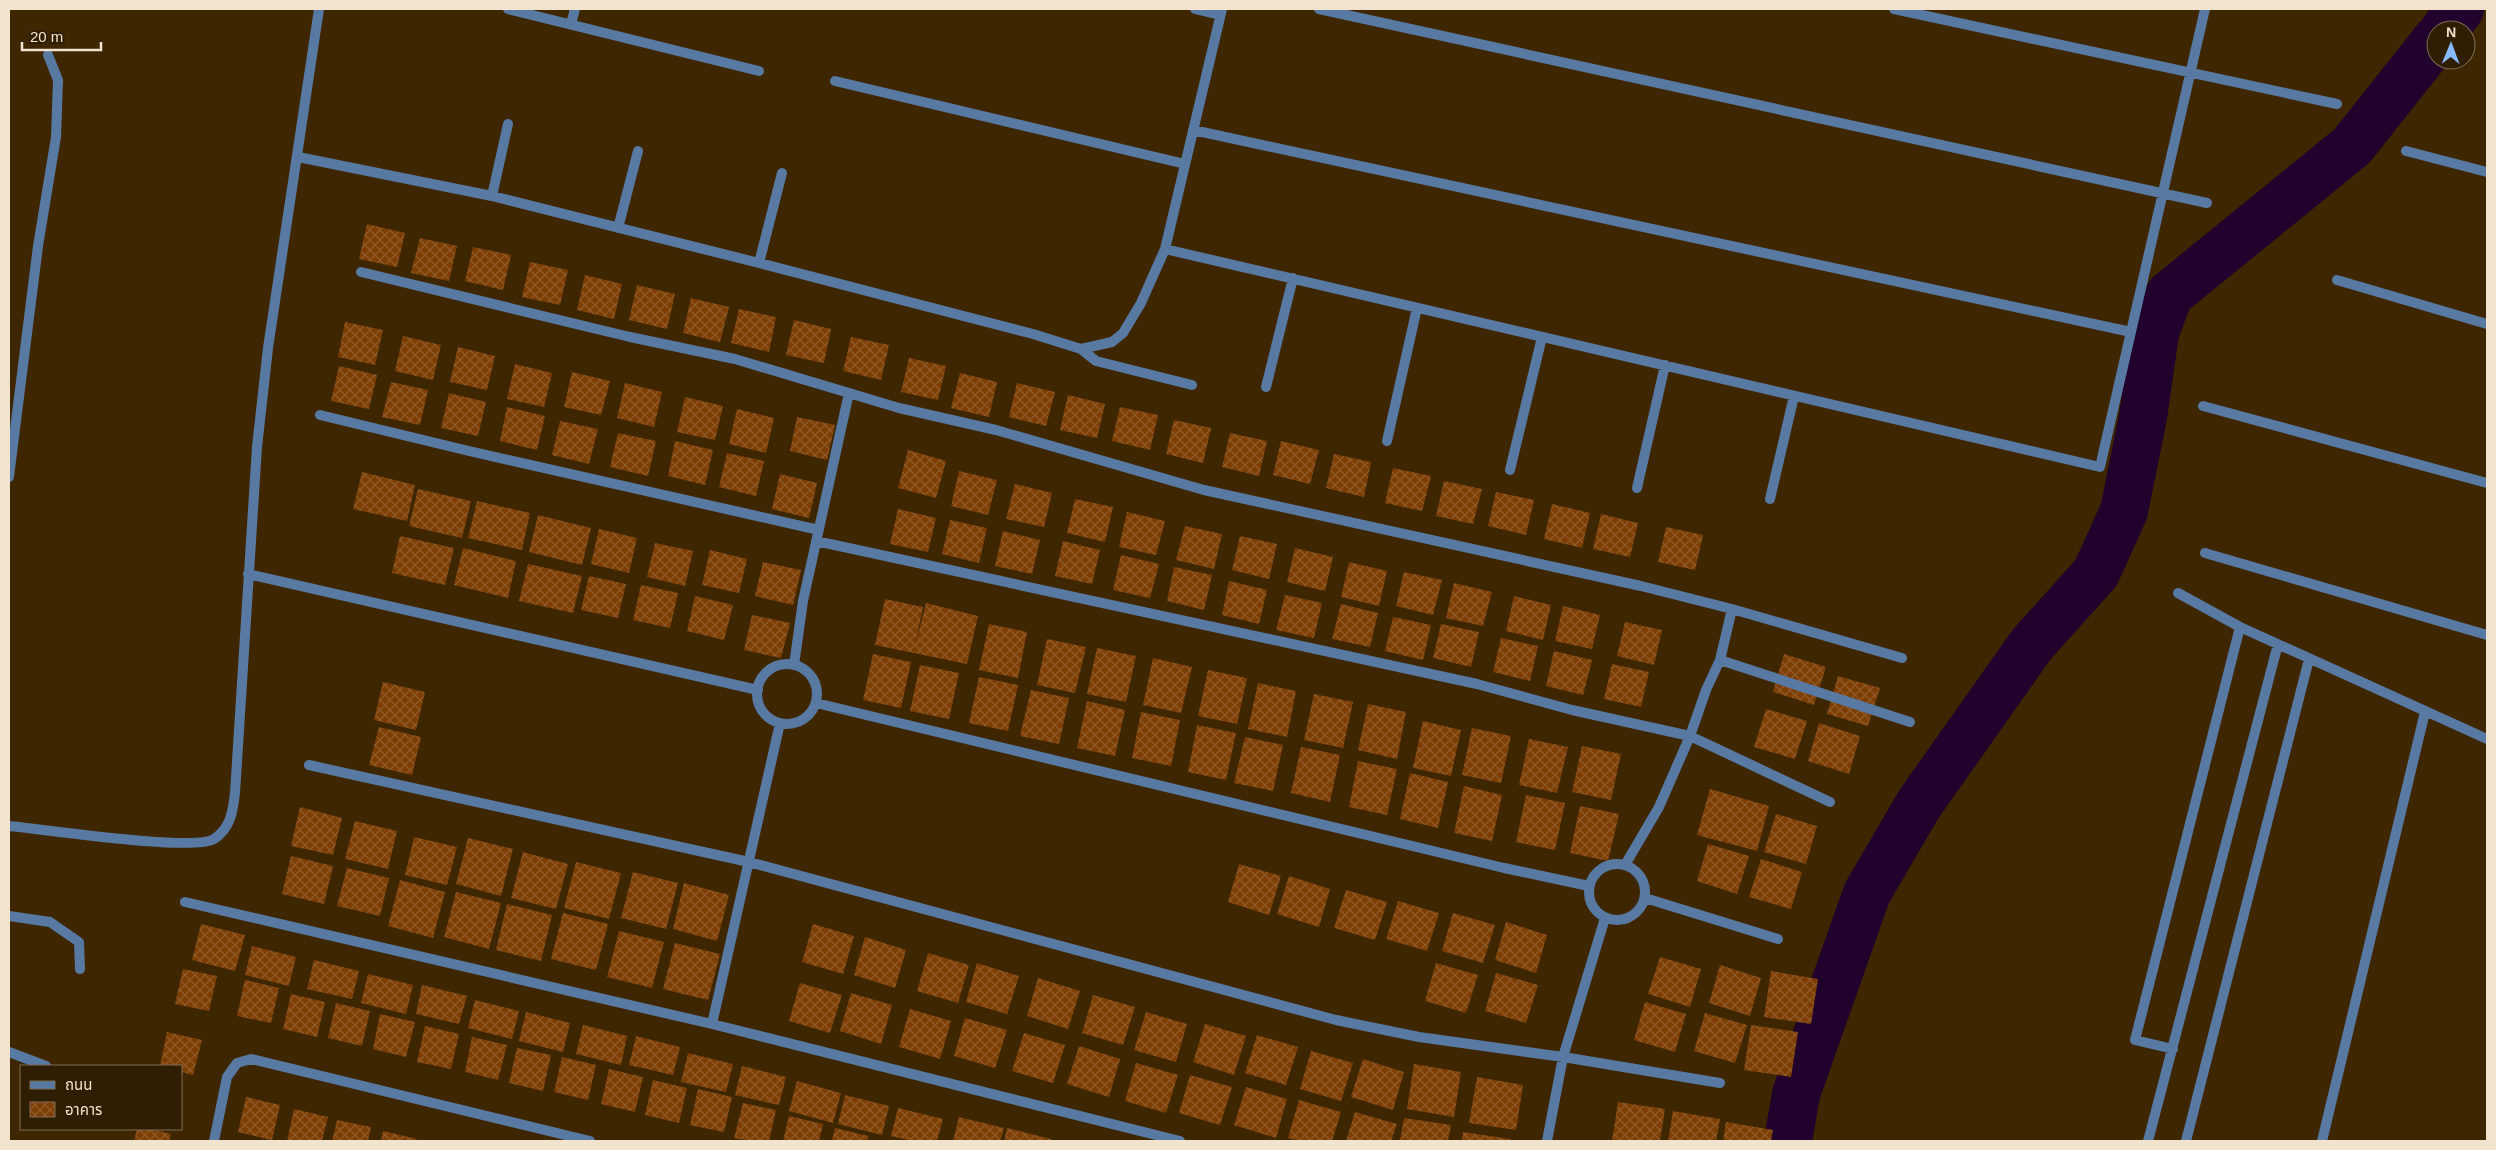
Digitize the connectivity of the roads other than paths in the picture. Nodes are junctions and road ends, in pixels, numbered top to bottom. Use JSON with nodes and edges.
{"nodes":[{"id":1,"x":319,"y":9,"type":"edge"},
{"id":2,"x":508,"y":9,"type":"edge"},
{"id":3,"x":574,"y":9,"type":"edge"},
{"id":4,"x":1195,"y":9,"type":"edge"},
{"id":5,"x":1319,"y":9,"type":"edge"},
{"id":6,"x":1894,"y":9,"type":"edge"},
{"id":7,"x":2205,"y":9,"type":"edge"},
{"id":8,"x":1221,"y":12,"type":"edge"},
{"id":9,"x":571,"y":24,"type":"junction"},
{"id":10,"x":48,"y":55,"type":"dead end"},
{"id":11,"x":759,"y":70,"type":"dead end"},
{"id":12,"x":2190,"y":72,"type":"junction"},
{"id":13,"x":835,"y":81,"type":"dead end"},
{"id":14,"x":2337,"y":104,"type":"dead end"},
{"id":15,"x":508,"y":124,"type":"dead end"},
{"id":16,"x":1193,"y":130,"type":"junction"},
{"id":17,"x":638,"y":151,"type":"dead end"},
{"id":18,"x":2406,"y":151,"type":"dead end"},
{"id":19,"x":298,"y":157,"type":"junction"},
{"id":20,"x":1185,"y":164,"type":"junction"},
{"id":21,"x":2487,"y":172,"type":"edge"},
{"id":22,"x":782,"y":173,"type":"dead end"},
{"id":23,"x":2163,"y":193,"type":"junction"},
{"id":24,"x":492,"y":196,"type":"junction"},
{"id":25,"x":2208,"y":203,"type":"dead end"},
{"id":26,"x":618,"y":228,"type":"junction"},
{"id":27,"x":1165,"y":249,"type":"junction"},
{"id":28,"x":760,"y":263,"type":"junction"},
{"id":29,"x":361,"y":272,"type":"dead end"},
{"id":30,"x":1293,"y":278,"type":"junction"},
{"id":31,"x":2337,"y":280,"type":"dead end"},
{"id":32,"x":1417,"y":308,"type":"junction"},
{"id":33,"x":2487,"y":324,"type":"edge"},
{"id":34,"x":2131,"y":332,"type":"junction"},
{"id":35,"x":1542,"y":337,"type":"junction"},
{"id":36,"x":1081,"y":349,"type":"junction"},
{"id":37,"x":1665,"y":366,"type":"junction"},
{"id":38,"x":1192,"y":385,"type":"dead end"},
{"id":39,"x":1266,"y":387,"type":"dead end"},
{"id":40,"x":849,"y":393,"type":"junction"},
{"id":41,"x":1794,"y":396,"type":"junction"},
{"id":42,"x":2204,"y":406,"type":"dead end"},
{"id":43,"x":320,"y":415,"type":"dead end"},
{"id":44,"x":1387,"y":441,"type":"dead end"},
{"id":45,"x":1510,"y":470,"type":"dead end"},
{"id":46,"x":9,"y":477,"type":"edge"},
{"id":47,"x":2487,"y":484,"type":"edge"},
{"id":48,"x":1637,"y":488,"type":"dead end"},
{"id":49,"x":1770,"y":500,"type":"dead end"},
{"id":50,"x":819,"y":530,"type":"junction"},
{"id":51,"x":816,"y":542,"type":"junction"},
{"id":52,"x":2205,"y":554,"type":"dead end"},
{"id":53,"x":248,"y":574,"type":"junction"},
{"id":54,"x":2178,"y":593,"type":"dead end"},
{"id":55,"x":1732,"y":609,"type":"junction"},
{"id":56,"x":2240,"y":627,"type":"junction"},
{"id":57,"x":2487,"y":634,"type":"edge"},
{"id":58,"x":2278,"y":644,"type":"junction"},
{"id":59,"x":1902,"y":658,"type":"dead end"},
{"id":60,"x":2309,"y":658,"type":"junction"},
{"id":61,"x":1720,"y":660,"type":"junction"},
{"id":62,"x":794,"y":665,"type":"junction"},
{"id":63,"x":758,"y":690,"type":"junction"},
{"id":64,"x":816,"y":703,"type":"junction"},
{"id":65,"x":2425,"y":712,"type":"junction"},
{"id":66,"x":1910,"y":722,"type":"dead end"},
{"id":67,"x":780,"y":723,"type":"junction"},
{"id":68,"x":1690,"y":736,"type":"junction"},
{"id":69,"x":2487,"y":739,"type":"edge"},
{"id":70,"x":310,"y":765,"type":"dead end"},
{"id":71,"x":1830,"y":802,"type":"dead end"},
{"id":72,"x":9,"y":826,"type":"edge"},
{"id":73,"x":749,"y":862,"type":"junction"},
{"id":74,"x":1625,"y":865,"type":"junction"},
{"id":75,"x":1589,"y":886,"type":"junction"},
{"id":76,"x":1644,"y":898,"type":"junction"},
{"id":77,"x":185,"y":902,"type":"dead end"},
{"id":78,"x":9,"y":916,"type":"edge"},
{"id":79,"x":1605,"y":918,"type":"junction"},
{"id":80,"x":1778,"y":939,"type":"dead end"},
{"id":81,"x":80,"y":969,"type":"dead end"},
{"id":82,"x":712,"y":1024,"type":"junction"},
{"id":83,"x":2173,"y":1049,"type":"junction"},
{"id":84,"x":9,"y":1052,"type":"edge"},
{"id":85,"x":1564,"y":1057,"type":"junction"},
{"id":86,"x":43,"y":1065,"type":"edge"},
{"id":87,"x":1720,"y":1083,"type":"dead end"},
{"id":88,"x":214,"y":1141,"type":"edge"},
{"id":89,"x":590,"y":1141,"type":"edge"},
{"id":90,"x":1180,"y":1141,"type":"edge"},
{"id":91,"x":1547,"y":1141,"type":"edge"},
{"id":92,"x":2148,"y":1141,"type":"edge"},
{"id":93,"x":2186,"y":1141,"type":"edge"},
{"id":94,"x":2322,"y":1141,"type":"edge"}],
"edges":[{"from":1,"to":19,"type":"street"},
{"from":2,"to":9,"type":"street"},
{"from":3,"to":9,"type":"street"},
{"from":4,"to":8,"type":"street"},
{"from":5,"to":23,"type":"street"},
{"from":6,"to":12,"type":"street"},
{"from":7,"to":12,"type":"street"},
{"from":8,"to":16,"type":"street"},
{"from":9,"to":11,"type":"street"},
{"from":10,"to":46,"type":"street"},
{"from":12,"to":14,"type":"street"},
{"from":12,"to":23,"type":"street"},
{"from":13,"to":20,"type":"street"},
{"from":15,"to":24,"type":"street"},
{"from":16,"to":20,"type":"street"},
{"from":16,"to":34,"type":"street"},
{"from":17,"to":26,"type":"street"},
{"from":18,"to":21,"type":"street"},
{"from":19,"to":24,"type":"street"},
{"from":19,"to":53,"type":"street"},
{"from":20,"to":27,"type":"street"},
{"from":22,"to":28,"type":"street"},
{"from":23,"to":25,"type":"street"},
{"from":23,"to":34,"type":"street"},
{"from":24,"to":26,"type":"street"},
{"from":26,"to":28,"type":"street"},
{"from":27,"to":30,"type":"street"},
{"from":27,"to":36,"type":"street"},
{"from":28,"to":36,"type":"street"},
{"from":29,"to":40,"type":"street"},
{"from":30,"to":32,"type":"street"},
{"from":30,"to":39,"type":"street"},
{"from":31,"to":33,"type":"street"},
{"from":32,"to":35,"type":"street"},
{"from":32,"to":44,"type":"street"},
{"from":34,"to":41,"type":"street"},
{"from":35,"to":37,"type":"street"},
{"from":35,"to":45,"type":"street"},
{"from":36,"to":38,"type":"street"},
{"from":37,"to":41,"type":"street"},
{"from":37,"to":48,"type":"street"},
{"from":40,"to":50,"type":"street"},
{"from":40,"to":55,"type":"street"},
{"from":41,"to":49,"type":"street"},
{"from":42,"to":47,"type":"street"},
{"from":43,"to":50,"type":"street"},
{"from":50,"to":51,"type":"street"},
{"from":51,"to":62,"type":"street"},
{"from":51,"to":68,"type":"street"},
{"from":52,"to":57,"type":"street"},
{"from":53,"to":63,"type":"street"},
{"from":53,"to":72,"type":"street"},
{"from":54,"to":56,"type":"street"},
{"from":55,"to":59,"type":"street"},
{"from":55,"to":61,"type":"street"},
{"from":56,"to":58,"type":"street"},
{"from":56,"to":83,"type":"street"},
{"from":58,"to":60,"type":"street"},
{"from":58,"to":83,"type":"street"},
{"from":60,"to":65,"type":"street"},
{"from":60,"to":93,"type":"street"},
{"from":61,"to":66,"type":"street"},
{"from":61,"to":68,"type":"street"},
{"from":62,"to":63,"type":"street"},
{"from":62,"to":64,"type":"street"},
{"from":63,"to":67,"type":"street"},
{"from":64,"to":67,"type":"street"},
{"from":64,"to":75,"type":"street"},
{"from":65,"to":69,"type":"street"},
{"from":65,"to":94,"type":"street"},
{"from":67,"to":73,"type":"street"},
{"from":68,"to":71,"type":"street"},
{"from":68,"to":74,"type":"street"},
{"from":70,"to":73,"type":"street"},
{"from":73,"to":82,"type":"street"},
{"from":73,"to":85,"type":"street"},
{"from":74,"to":75,"type":"street"},
{"from":74,"to":76,"type":"street"},
{"from":75,"to":79,"type":"street"},
{"from":76,"to":79,"type":"street"},
{"from":76,"to":80,"type":"street"},
{"from":77,"to":82,"type":"street"},
{"from":78,"to":81,"type":"street"},
{"from":79,"to":85,"type":"street"},
{"from":82,"to":90,"type":"street"},
{"from":83,"to":92,"type":"street"},
{"from":84,"to":86,"type":"street"},
{"from":85,"to":87,"type":"street"},
{"from":85,"to":91,"type":"street"},
{"from":88,"to":89,"type":"street"}]}
